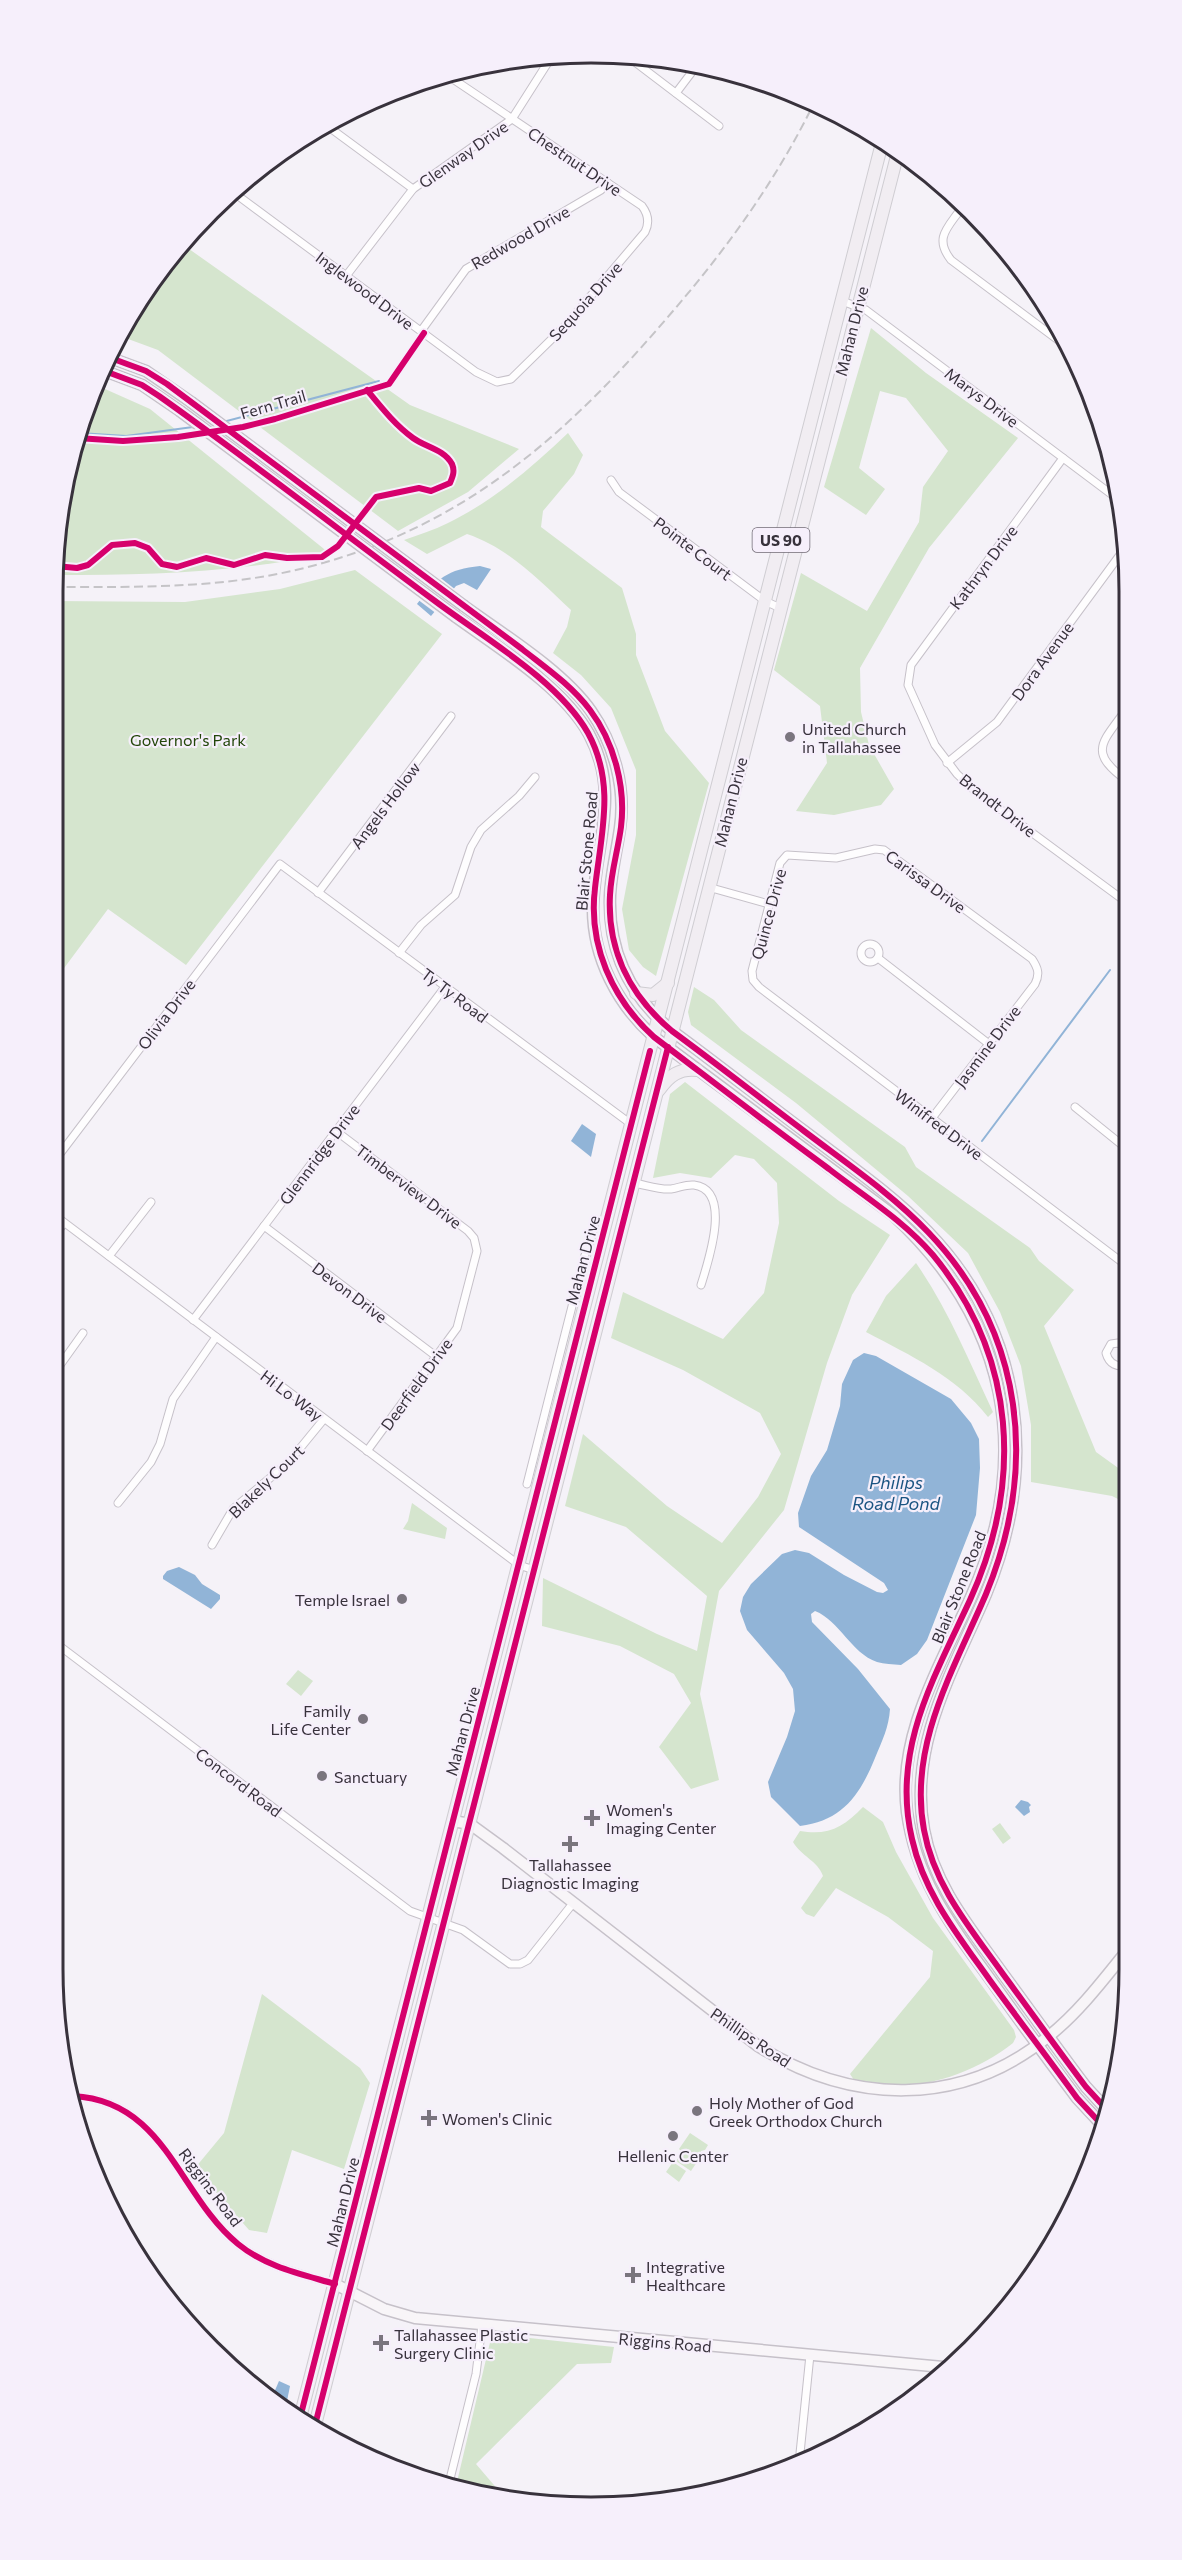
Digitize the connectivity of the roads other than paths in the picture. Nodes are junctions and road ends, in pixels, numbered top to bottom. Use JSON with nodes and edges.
{"nodes":[{"id":1,"x":546,"y":65,"type":"edge"},
{"id":2,"x":640,"y":66,"type":"edge"},
{"id":3,"x":691,"y":73,"type":"edge"},
{"id":4,"x":456,"y":81,"type":"edge"},
{"id":5,"x":676,"y":93,"type":"junction"},
{"id":6,"x":512,"y":118,"type":"junction"},
{"id":7,"x":719,"y":126,"type":"dead end"},
{"id":8,"x":333,"y":130,"type":"edge"},
{"id":9,"x":880,"y":150,"type":"edge"},
{"id":10,"x":896,"y":160,"type":"edge"},
{"id":11,"x":607,"y":182,"type":"junction"},
{"id":12,"x":413,"y":189,"type":"junction"},
{"id":13,"x":240,"y":197,"type":"edge"},
{"id":14,"x":643,"y":207,"type":"joint"},
{"id":15,"x":958,"y":212,"type":"edge"},
{"id":16,"x":346,"y":276,"type":"junction"},
{"id":17,"x":842,"y":301,"type":"junction"},
{"id":18,"x":858,"y":307,"type":"junction"},
{"id":19,"x":421,"y":331,"type":"junction"},
{"id":20,"x":1053,"y":337,"type":"edge"},
{"id":21,"x":116,"y":360,"type":"edge"},
{"id":22,"x":110,"y":373,"type":"edge"},
{"id":23,"x":500,"y":382,"type":"joint"},
{"id":24,"x":1064,"y":459,"type":"junction"},
{"id":25,"x":611,"y":480,"type":"dead end"},
{"id":26,"x":1110,"y":493,"type":"edge"},
{"id":27,"x":792,"y":497,"type":"junction"},
{"id":28,"x":807,"y":501,"type":"junction"},
{"id":29,"x":1118,"y":557,"type":"edge"},
{"id":30,"x":765,"y":601,"type":"junction"},
{"id":31,"x":780,"y":608,"type":"junction"},
{"id":32,"x":526,"y":652,"type":"junction"},
{"id":33,"x":518,"y":663,"type":"junction"},
{"id":34,"x":907,"y":678,"type":"joint"},
{"id":35,"x":742,"y":692,"type":"junction"},
{"id":36,"x":758,"y":696,"type":"junction"},
{"id":37,"x":452,"y":717,"type":"dead end"},
{"id":38,"x":1119,"y":719,"type":"edge"},
{"id":39,"x":947,"y":763,"type":"junction"},
{"id":40,"x":1119,"y":774,"type":"edge"},
{"id":41,"x":535,"y":777,"type":"dead end"},
{"id":42,"x":621,"y":799,"type":"junction"},
{"id":43,"x":606,"y":801,"type":"junction"},
{"id":44,"x":792,"y":854,"type":"joint"},
{"id":45,"x":280,"y":864,"type":"joint"},
{"id":46,"x":708,"y":887,"type":"junction"},
{"id":47,"x":318,"y":892,"type":"junction"},
{"id":48,"x":1119,"y":897,"type":"edge"},
{"id":49,"x":770,"y":904,"type":"junction"},
{"id":50,"x":596,"y":936,"type":"junction"},
{"id":51,"x":613,"y":941,"type":"junction"},
{"id":52,"x":399,"y":953,"type":"junction"},
{"id":53,"x":878,"y":958,"type":"dead end"},
{"id":54,"x":1038,"y":972,"type":"joint"},
{"id":55,"x":753,"y":980,"type":"joint"},
{"id":56,"x":669,"y":982,"type":"junction"},
{"id":57,"x":445,"y":987,"type":"junction"},
{"id":58,"x":636,"y":993,"type":"junction"},
{"id":59,"x":659,"y":1020,"type":"junction"},
{"id":60,"x":672,"y":1031,"type":"junction"},
{"id":61,"x":654,"y":1037,"type":"junction"},
{"id":62,"x":989,"y":1044,"type":"junction"},
{"id":63,"x":668,"y":1047,"type":"junction"},
{"id":64,"x":698,"y":1070,"type":"junction"},
{"id":65,"x":656,"y":1093,"type":"junction"},
{"id":66,"x":1075,"y":1107,"type":"dead end"},
{"id":67,"x":932,"y":1118,"type":"junction"},
{"id":68,"x":631,"y":1124,"type":"junction"},
{"id":69,"x":336,"y":1131,"type":"junction"},
{"id":70,"x":1119,"y":1143,"type":"edge"},
{"id":71,"x":63,"y":1149,"type":"edge"},
{"id":72,"x":634,"y":1183,"type":"junction"},
{"id":73,"x":151,"y":1202,"type":"dead end"},
{"id":74,"x":64,"y":1222,"type":"edge"},
{"id":75,"x":264,"y":1226,"type":"junction"},
{"id":76,"x":477,"y":1246,"type":"joint"},
{"id":77,"x":585,"y":1255,"type":"dead end"},
{"id":78,"x":109,"y":1256,"type":"junction"},
{"id":79,"x":1119,"y":1260,"type":"edge"},
{"id":80,"x":701,"y":1285,"type":"dead end"},
{"id":81,"x":193,"y":1320,"type":"junction"},
{"id":82,"x":83,"y":1333,"type":"dead end"},
{"id":83,"x":571,"y":1333,"type":"junction"},
{"id":84,"x":216,"y":1337,"type":"junction"},
{"id":85,"x":594,"y":1341,"type":"junction"},
{"id":86,"x":1119,"y":1344,"type":"edge"},
{"id":87,"x":437,"y":1358,"type":"junction"},
{"id":88,"x":63,"y":1360,"type":"edge"},
{"id":89,"x":1119,"y":1366,"type":"edge"},
{"id":90,"x":552,"y":1410,"type":"junction"},
{"id":91,"x":575,"y":1414,"type":"junction"},
{"id":92,"x":324,"y":1419,"type":"junction"},
{"id":93,"x":367,"y":1451,"type":"junction"},
{"id":94,"x":527,"y":1484,"type":"dead end"},
{"id":95,"x":118,"y":1503,"type":"dead end"},
{"id":96,"x":212,"y":1545,"type":"dead end"},
{"id":97,"x":519,"y":1565,"type":"junction"},
{"id":98,"x":534,"y":1570,"type":"junction"},
{"id":99,"x":63,"y":1649,"type":"edge"},
{"id":100,"x":486,"y":1696,"type":"junction"},
{"id":101,"x":502,"y":1698,"type":"junction"},
{"id":102,"x":453,"y":1821,"type":"junction"},
{"id":103,"x":470,"y":1824,"type":"junction"},
{"id":104,"x":574,"y":1902,"type":"junction"},
{"id":105,"x":428,"y":1919,"type":"junction"},
{"id":106,"x":444,"y":1925,"type":"junction"},
{"id":107,"x":1119,"y":1961,"type":"edge"},
{"id":108,"x":1049,"y":2036,"type":"junction"},
{"id":109,"x":1038,"y":2045,"type":"junction"},
{"id":110,"x":394,"y":2051,"type":"junction"},
{"id":111,"x":411,"y":2055,"type":"junction"},
{"id":112,"x":79,"y":2097,"type":"edge"},
{"id":113,"x":1101,"y":2104,"type":"edge"},
{"id":114,"x":1097,"y":2119,"type":"edge"},
{"id":115,"x":364,"y":2168,"type":"junction"},
{"id":116,"x":380,"y":2174,"type":"junction"},
{"id":117,"x":335,"y":2284,"type":"junction"},
{"id":118,"x":349,"y":2292,"type":"junction"},
{"id":119,"x":482,"y":2325,"type":"junction"},
{"id":120,"x":810,"y":2355,"type":"junction"},
{"id":121,"x":938,"y":2367,"type":"edge"},
{"id":122,"x":302,"y":2410,"type":"edge"},
{"id":123,"x":316,"y":2419,"type":"edge"},
{"id":124,"x":800,"y":2454,"type":"edge"},
{"id":125,"x":450,"y":2478,"type":"edge"}],
"edges":[{"from":1,"to":6,"type":"street","name":"Glenway Drive"},
{"from":2,"to":5,"type":"street"},
{"from":3,"to":5,"type":"street"},
{"from":4,"to":6,"type":"street","name":"Chestnut Drive"},
{"from":5,"to":7,"type":"street"},
{"from":6,"to":11,"type":"street","name":"Chestnut Drive"},
{"from":6,"to":12,"type":"street","name":"Glenway Drive"},
{"from":8,"to":12,"type":"street"},
{"from":9,"to":17,"type":"main road","name":"Mahan Drive","number":"US 90"},
{"from":10,"to":18,"type":"main road","name":"Mahan Drive","number":"US 90"},
{"from":11,"to":14,"type":"street","name":"Chestnut Drive"},
{"from":11,"to":19,"type":"street","name":"Redwood Drive"},
{"from":12,"to":16,"type":"street","name":"Glenway Drive"},
{"from":13,"to":16,"type":"street","name":"Inglewood Drive"},
{"from":14,"to":23,"type":"street","name":"Sequoia Drive"},
{"from":15,"to":20,"type":"street"},
{"from":16,"to":19,"type":"street","name":"Inglewood Drive"},
{"from":17,"to":18,"type":"street","name":"Marys Drive"},
{"from":17,"to":27,"type":"main road","name":"Mahan Drive","number":"US 90"},
{"from":18,"to":24,"type":"street","name":"Marys Drive"},
{"from":18,"to":28,"type":"main road","name":"Mahan Drive","number":"US 90"},
{"from":19,"to":23,"type":"street","name":"Inglewood Drive"},
{"from":21,"to":32,"type":"main road","name":"Blair Stone Road","bridge":true},
{"from":22,"to":33,"type":"main road","name":"Blair Stone Road","bridge":true},
{"from":24,"to":26,"type":"street","name":"Marys Drive"},
{"from":24,"to":34,"type":"street","name":"Kathryn Drive"},
{"from":25,"to":30,"type":"street","name":"Pointe Court"},
{"from":27,"to":28,"type":"main road"},
{"from":27,"to":30,"type":"main road","name":"Mahan Drive","number":"US 90"},
{"from":28,"to":31,"type":"main road","name":"Mahan Drive","number":"US 90"},
{"from":29,"to":39,"type":"street","name":"Dora Avenue"},
{"from":30,"to":31,"type":"street","name":"Pointe Court"},
{"from":30,"to":35,"type":"main road","name":"Mahan Drive","number":"US 90"},
{"from":31,"to":36,"type":"main road","name":"Mahan Drive","number":"US 90"},
{"from":32,"to":33,"type":"main road"},
{"from":32,"to":42,"type":"main road","name":"Blair Stone Road"},
{"from":33,"to":43,"type":"main road","name":"Blair Stone Road"},
{"from":34,"to":39,"type":"street","name":"Brandt Drive"},
{"from":35,"to":36,"type":"main road"},
{"from":35,"to":56,"type":"main road","name":"Mahan Drive","number":"US 90"},
{"from":36,"to":46,"type":"main road","name":"Mahan Drive","number":"US 90"},
{"from":37,"to":47,"type":"street","name":"Angels Hollow"},
{"from":38,"to":40,"type":"street"},
{"from":39,"to":48,"type":"street","name":"Brandt Drive"},
{"from":41,"to":52,"type":"street"},
{"from":42,"to":43,"type":"main road"},
{"from":42,"to":51,"type":"main road","name":"Blair Stone Road"},
{"from":43,"to":50,"type":"main road","name":"Blair Stone Road"},
{"from":44,"to":49,"type":"street","name":"Quince Drive"},
{"from":44,"to":54,"type":"street","name":"Carissa Drive"},
{"from":45,"to":47,"type":"street","name":"Ty Ty Road"},
{"from":45,"to":71,"type":"street","name":"Olivia Drive"},
{"from":46,"to":49,"type":"street"},
{"from":46,"to":60,"type":"main road","name":"Mahan Drive","number":"US 90"},
{"from":47,"to":52,"type":"street","name":"Ty Ty Road"},
{"from":49,"to":55,"type":"street","name":"Quince Drive"},
{"from":50,"to":51,"type":"main road"},
{"from":50,"to":61,"type":"main road","name":"Blair Stone Road"},
{"from":51,"to":58,"type":"main road","name":"Blair Stone Road"},
{"from":52,"to":57,"type":"street","name":"Ty Ty Road"},
{"from":53,"to":62,"type":"street"},
{"from":54,"to":62,"type":"street","name":"Jasmine Drive"},
{"from":55,"to":67,"type":"street","name":"Winifred Drive"},
{"from":56,"to":58,"type":"main road"},
{"from":56,"to":59,"type":"main road","name":"Mahan Drive","number":"US 90"},
{"from":57,"to":68,"type":"street","name":"Ty Ty Road"},
{"from":57,"to":69,"type":"street","name":"Glennridge Drive"},
{"from":58,"to":59,"type":"main road","name":"Blair Stone Road"},
{"from":59,"to":60,"type":"main road","name":"Blair Stone Road"},
{"from":59,"to":61,"type":"main road","name":"Mahan Drive","number":"US 90"},
{"from":60,"to":63,"type":"main road","name":"Mahan Drive","number":"US 90"},
{"from":60,"to":108,"type":"main road","name":"Blair Stone Road"},
{"from":61,"to":63,"type":"main road","name":"Blair Stone Road"},
{"from":61,"to":68,"type":"main road","name":"Mahan Drive","number":"US 90"},
{"from":62,"to":67,"type":"street","name":"Jasmine Drive"},
{"from":63,"to":64,"type":"main road","name":"Blair Stone Road"},
{"from":63,"to":65,"type":"main road","name":"Mahan Drive","number":"US 90"},
{"from":64,"to":65,"type":"main road"},
{"from":64,"to":109,"type":"main road","name":"Blair Stone Road"},
{"from":65,"to":72,"type":"main road","name":"Mahan Drive","number":"US 90"},
{"from":66,"to":70,"type":"street"},
{"from":67,"to":79,"type":"street","name":"Winifred Drive"},
{"from":68,"to":83,"type":"main road","name":"Mahan Drive","number":"US 90"},
{"from":69,"to":75,"type":"street","name":"Glennridge Drive"},
{"from":69,"to":76,"type":"street","name":"Timberview Drive"},
{"from":72,"to":80,"type":"street"},
{"from":72,"to":85,"type":"main road","name":"Mahan Drive","number":"US 90"},
{"from":73,"to":78,"type":"street"},
{"from":74,"to":78,"type":"street","name":"Hi Lo Way"},
{"from":75,"to":81,"type":"street","name":"Glennridge Drive"},
{"from":75,"to":87,"type":"street","name":"Devon Drive"},
{"from":76,"to":87,"type":"street","name":"Deerfield Drive"},
{"from":77,"to":83,"type":"street"},
{"from":78,"to":81,"type":"street","name":"Hi Lo Way"},
{"from":81,"to":84,"type":"street","name":"Hi Lo Way"},
{"from":82,"to":88,"type":"street"},
{"from":83,"to":85,"type":"street"},
{"from":83,"to":90,"type":"main road","name":"Mahan Drive","number":"US 90"},
{"from":84,"to":92,"type":"street","name":"Hi Lo Way"},
{"from":84,"to":95,"type":"street"},
{"from":85,"to":91,"type":"main road","name":"Mahan Drive","number":"US 90"},
{"from":86,"to":89,"type":"street"},
{"from":87,"to":93,"type":"street","name":"Deerfield Drive"},
{"from":90,"to":91,"type":"street"},
{"from":90,"to":94,"type":"street"},
{"from":90,"to":97,"type":"main road","name":"Mahan Drive","number":"US 90"},
{"from":91,"to":98,"type":"main road","name":"Mahan Drive","number":"US 90"},
{"from":92,"to":93,"type":"street","name":"Hi Lo Way"},
{"from":92,"to":96,"type":"street","name":"Blakely Court"},
{"from":93,"to":97,"type":"street","name":"Hi Lo Way"},
{"from":97,"to":98,"type":"street","name":"Hi Lo Way"},
{"from":97,"to":100,"type":"main road","name":"Mahan Drive","number":"US 90"},
{"from":98,"to":101,"type":"main road","name":"Mahan Drive","number":"US 90"},
{"from":99,"to":105,"type":"street","name":"Concord Road"},
{"from":100,"to":101,"type":"main road"},
{"from":100,"to":102,"type":"main road","name":"Mahan Drive","number":"US 90"},
{"from":101,"to":103,"type":"main road","name":"Mahan Drive","number":"US 90"},
{"from":102,"to":103,"type":"main road","name":"Phillips Road"},
{"from":102,"to":105,"type":"main road","name":"Mahan Drive","number":"US 90"},
{"from":103,"to":104,"type":"main road","name":"Phillips Road"},
{"from":103,"to":106,"type":"main road","name":"Mahan Drive","number":"US 90"},
{"from":104,"to":106,"type":"street","name":"Concord Road"},
{"from":104,"to":109,"type":"main road","name":"Phillips Road"},
{"from":105,"to":106,"type":"street","name":"Concord Road"},
{"from":105,"to":110,"type":"main road","name":"Mahan Drive","number":"US 90"},
{"from":106,"to":111,"type":"main road","name":"Mahan Drive","number":"US 90"},
{"from":107,"to":108,"type":"main road","name":"Phillips Road"},
{"from":108,"to":109,"type":"main road","name":"Phillips Road"},
{"from":108,"to":113,"type":"main road","name":"Blair Stone Road"},
{"from":109,"to":114,"type":"main road","name":"Blair Stone Road"},
{"from":110,"to":111,"type":"main road"},
{"from":110,"to":115,"type":"main road","name":"Mahan Drive","number":"US 90"},
{"from":111,"to":116,"type":"main road","name":"Mahan Drive","number":"US 90"},
{"from":112,"to":117,"type":"street","name":"Riggins Road"},
{"from":115,"to":116,"type":"main road"},
{"from":115,"to":117,"type":"main road","name":"Mahan Drive","number":"US 90"},
{"from":116,"to":118,"type":"main road","name":"Mahan Drive","number":"US 90"},
{"from":117,"to":118,"type":"main road","name":"Riggins Road"},
{"from":117,"to":122,"type":"main road","name":"Mahan Drive","number":"US 90"},
{"from":118,"to":119,"type":"main road","name":"Riggins Road"},
{"from":118,"to":123,"type":"main road","name":"Mahan Drive","number":"US 90"},
{"from":119,"to":120,"type":"main road","name":"Riggins Road"},
{"from":119,"to":125,"type":"street"},
{"from":120,"to":121,"type":"main road","name":"Riggins Road"},
{"from":120,"to":124,"type":"street"}]}
